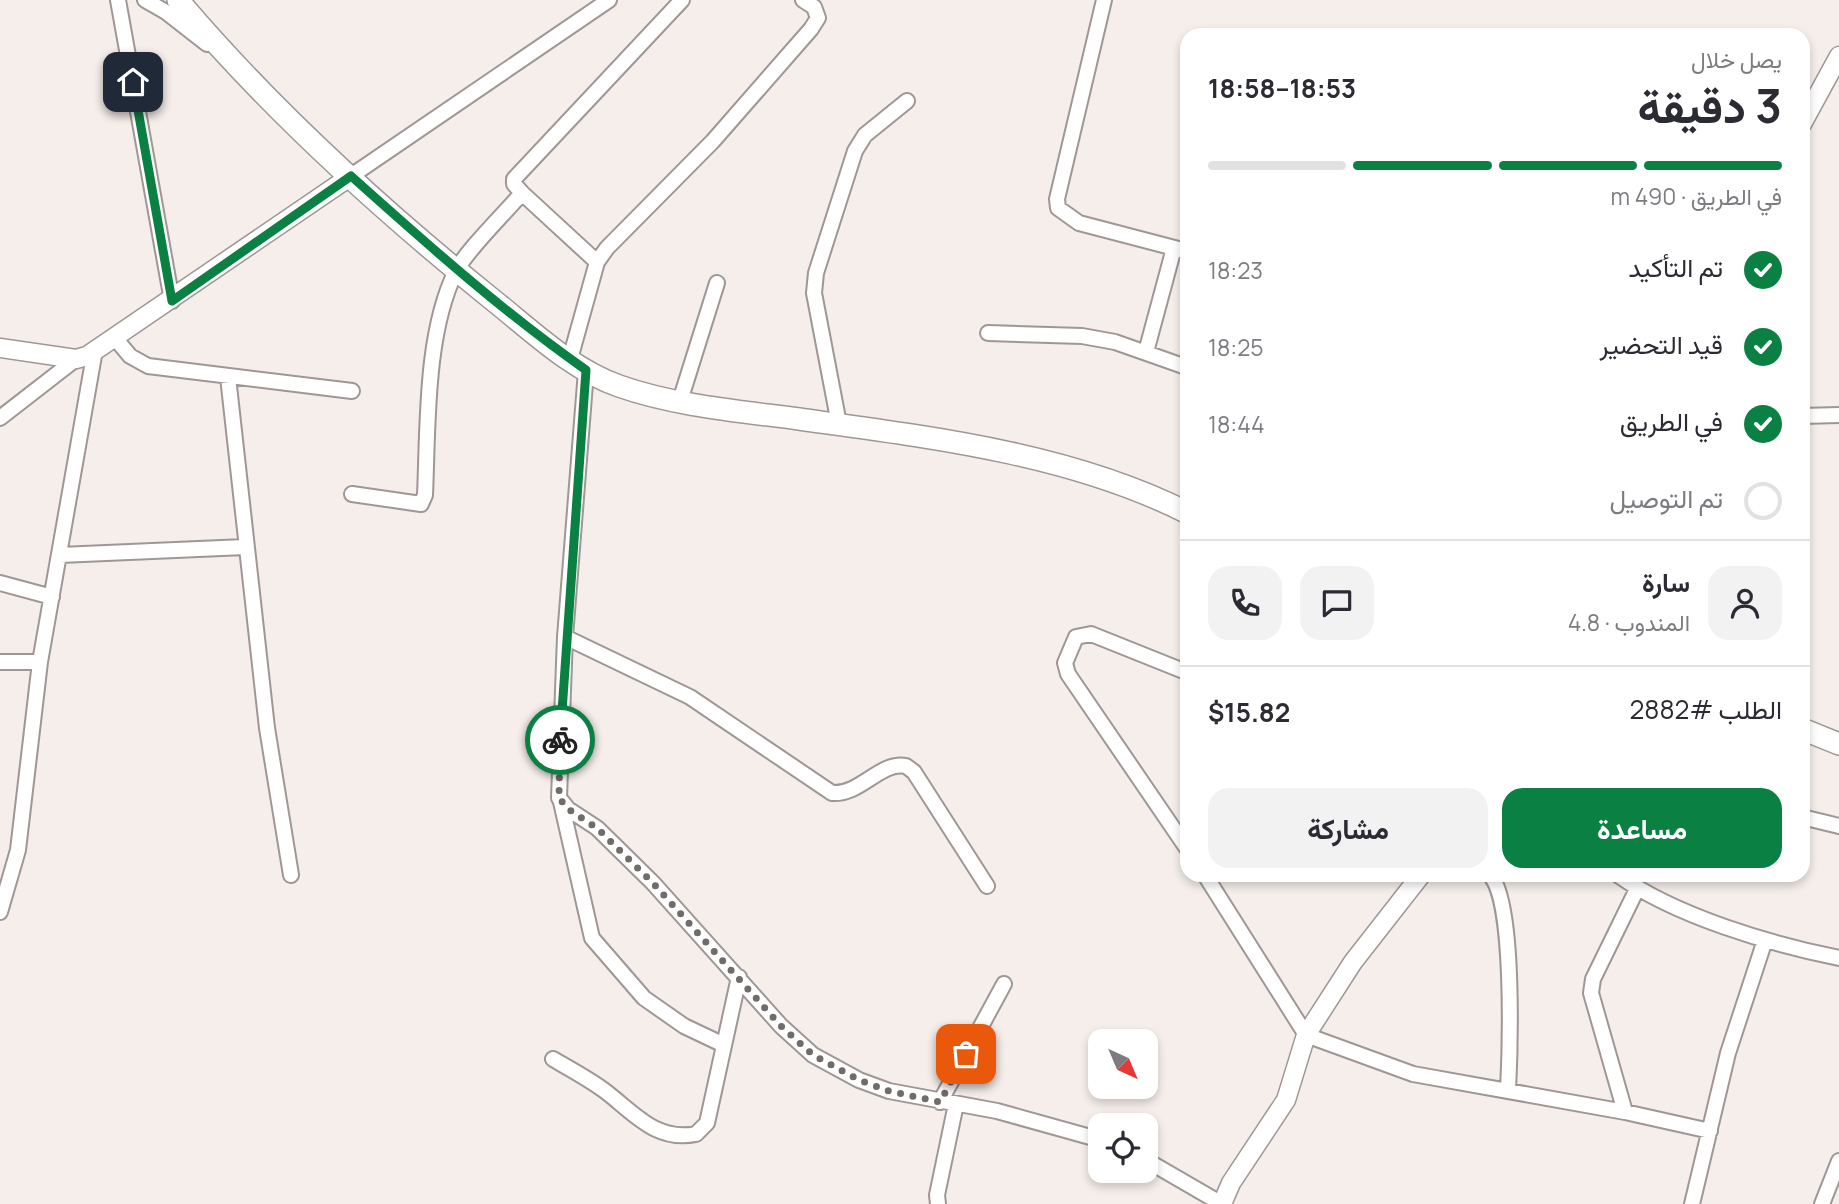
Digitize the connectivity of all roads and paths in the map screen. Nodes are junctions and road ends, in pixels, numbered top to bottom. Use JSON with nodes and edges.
{"nodes":[{"id":1,"x":118,"y":0,"type":"edge"},
{"id":2,"x":145,"y":0,"type":"edge"},
{"id":3,"x":178,"y":0,"type":"edge"},
{"id":4,"x":609,"y":0,"type":"edge"},
{"id":5,"x":682,"y":0,"type":"edge"},
{"id":6,"x":803,"y":0,"type":"edge"},
{"id":7,"x":1104,"y":0,"type":"edge"},
{"id":8,"x":1839,"y":56,"type":"edge"},
{"id":9,"x":230,"y":62,"type":"junction"},
{"id":10,"x":907,"y":101,"type":"dead end"},
{"id":11,"x":1810,"y":109,"type":"edge"},
{"id":12,"x":351,"y":176,"type":"junction"},
{"id":13,"x":522,"y":193,"type":"junction"},
{"id":14,"x":1180,"y":250,"type":"edge"},
{"id":15,"x":597,"y":262,"type":"junction"},
{"id":16,"x":456,"y":270,"type":"junction"},
{"id":17,"x":717,"y":283,"type":"dead end"},
{"id":18,"x":172,"y":301,"type":"junction"},
{"id":19,"x":988,"y":333,"type":"dead end"},
{"id":20,"x":115,"y":338,"type":"junction"},
{"id":21,"x":0,"y":348,"type":"edge"},
{"id":22,"x":95,"y":351,"type":"junction"},
{"id":23,"x":1146,"y":352,"type":"junction"},
{"id":24,"x":76,"y":359,"type":"junction"},
{"id":25,"x":1180,"y":364,"type":"edge"},
{"id":26,"x":578,"y":365,"type":"junction"},
{"id":27,"x":228,"y":377,"type":"junction"},
{"id":28,"x":352,"y":391,"type":"dead end"},
{"id":29,"x":680,"y":401,"type":"junction"},
{"id":30,"x":1839,"y":415,"type":"edge"},
{"id":31,"x":1810,"y":416,"type":"edge"},
{"id":32,"x":0,"y":418,"type":"edge"},
{"id":33,"x":839,"y":424,"type":"junction"},
{"id":34,"x":352,"y":494,"type":"dead end"},
{"id":35,"x":1180,"y":509,"type":"edge"},
{"id":36,"x":245,"y":547,"type":"junction"},
{"id":37,"x":60,"y":555,"type":"junction"},
{"id":38,"x":0,"y":583,"type":"edge"},
{"id":39,"x":52,"y":597,"type":"junction"},
{"id":40,"x":565,"y":637,"type":"junction"},
{"id":41,"x":0,"y":662,"type":"edge"},
{"id":42,"x":40,"y":662,"type":"junction"},
{"id":43,"x":1180,"y":670,"type":"edge"},
{"id":44,"x":1810,"y":732,"type":"edge"},
{"id":45,"x":1839,"y":744,"type":"edge"},
{"id":46,"x":559,"y":798,"type":"junction"},
{"id":47,"x":1810,"y":819,"type":"edge"},
{"id":48,"x":1839,"y":826,"type":"edge"},
{"id":49,"x":1180,"y":838,"type":"edge"},
{"id":50,"x":291,"y":875,"type":"dead end"},
{"id":51,"x":1209,"y":882,"type":"edge"},
{"id":52,"x":1416,"y":882,"type":"edge"},
{"id":53,"x":1494,"y":882,"type":"edge"},
{"id":54,"x":1628,"y":882,"type":"edge"},
{"id":55,"x":987,"y":886,"type":"dead end"},
{"id":56,"x":1637,"y":889,"type":"junction"},
{"id":57,"x":0,"y":912,"type":"edge"},
{"id":58,"x":1765,"y":940,"type":"junction"},
{"id":59,"x":1839,"y":958,"type":"edge"},
{"id":60,"x":740,"y":977,"type":"junction"},
{"id":61,"x":1004,"y":984,"type":"dead end"},
{"id":62,"x":1306,"y":1035,"type":"junction"},
{"id":63,"x":724,"y":1045,"type":"junction"},
{"id":64,"x":553,"y":1059,"type":"dead end"},
{"id":65,"x":1508,"y":1091,"type":"junction"},
{"id":66,"x":940,"y":1102,"type":"junction"},
{"id":67,"x":956,"y":1104,"type":"junction"},
{"id":68,"x":1625,"y":1112,"type":"junction"},
{"id":69,"x":1710,"y":1131,"type":"junction"},
{"id":70,"x":1088,"y":1136,"type":"edge"},
{"id":71,"x":1839,"y":1161,"type":"edge"},
{"id":72,"x":1158,"y":1167,"type":"edge"},
{"id":73,"x":937,"y":1204,"type":"edge"},
{"id":74,"x":1222,"y":1204,"type":"edge"},
{"id":75,"x":1692,"y":1204,"type":"edge"},
{"id":76,"x":1822,"y":1204,"type":"edge"}],
"edges":[{"from":1,"to":18,"type":"street"},
{"from":2,"to":9,"type":"street"},
{"from":3,"to":9,"type":"main road"},
{"from":4,"to":12,"type":"street"},
{"from":5,"to":13,"type":"street"},
{"from":6,"to":15,"type":"street"},
{"from":7,"to":14,"type":"street"},
{"from":8,"to":11,"type":"street"},
{"from":9,"to":12,"type":"main road"},
{"from":10,"to":33,"type":"street"},
{"from":12,"to":16,"type":"main road"},
{"from":12,"to":18,"type":"street"},
{"from":13,"to":15,"type":"street"},
{"from":13,"to":16,"type":"street"},
{"from":14,"to":23,"type":"street"},
{"from":15,"to":26,"type":"street"},
{"from":16,"to":26,"type":"main road"},
{"from":16,"to":34,"type":"street"},
{"from":17,"to":29,"type":"street"},
{"from":18,"to":20,"type":"street"},
{"from":19,"to":23,"type":"street"},
{"from":20,"to":22,"type":"street"},
{"from":20,"to":27,"type":"street"},
{"from":21,"to":24,"type":"street"},
{"from":22,"to":24,"type":"street"},
{"from":22,"to":37,"type":"street"},
{"from":23,"to":25,"type":"street"},
{"from":24,"to":32,"type":"street"},
{"from":26,"to":29,"type":"main road"},
{"from":26,"to":40,"type":"street"},
{"from":27,"to":28,"type":"street"},
{"from":27,"to":36,"type":"street"},
{"from":29,"to":33,"type":"main road"},
{"from":30,"to":31,"type":"street"},
{"from":33,"to":35,"type":"main road"},
{"from":36,"to":37,"type":"street"},
{"from":36,"to":50,"type":"street"},
{"from":37,"to":39,"type":"street"},
{"from":38,"to":39,"type":"street"},
{"from":39,"to":42,"type":"street"},
{"from":40,"to":46,"type":"street"},
{"from":40,"to":55,"type":"street"},
{"from":41,"to":42,"type":"street"},
{"from":42,"to":57,"type":"street"},
{"from":43,"to":49,"type":"street"},
{"from":44,"to":45,"type":"main road"},
{"from":46,"to":60,"type":"street"},
{"from":46,"to":63,"type":"street"},
{"from":47,"to":48,"type":"street"},
{"from":51,"to":62,"type":"street"},
{"from":52,"to":62,"type":"street"},
{"from":53,"to":65,"type":"street"},
{"from":54,"to":56,"type":"street"},
{"from":56,"to":58,"type":"street"},
{"from":56,"to":68,"type":"street"},
{"from":58,"to":59,"type":"street"},
{"from":58,"to":69,"type":"street"},
{"from":60,"to":63,"type":"street"},
{"from":60,"to":66,"type":"street"},
{"from":61,"to":66,"type":"street"},
{"from":62,"to":65,"type":"street"},
{"from":62,"to":74,"type":"street"},
{"from":63,"to":64,"type":"street"},
{"from":65,"to":68,"type":"street"},
{"from":66,"to":67,"type":"street"},
{"from":67,"to":70,"type":"street"},
{"from":67,"to":73,"type":"street"},
{"from":68,"to":69,"type":"street"},
{"from":69,"to":75,"type":"street"},
{"from":71,"to":76,"type":"street"},
{"from":72,"to":74,"type":"street"}]}
